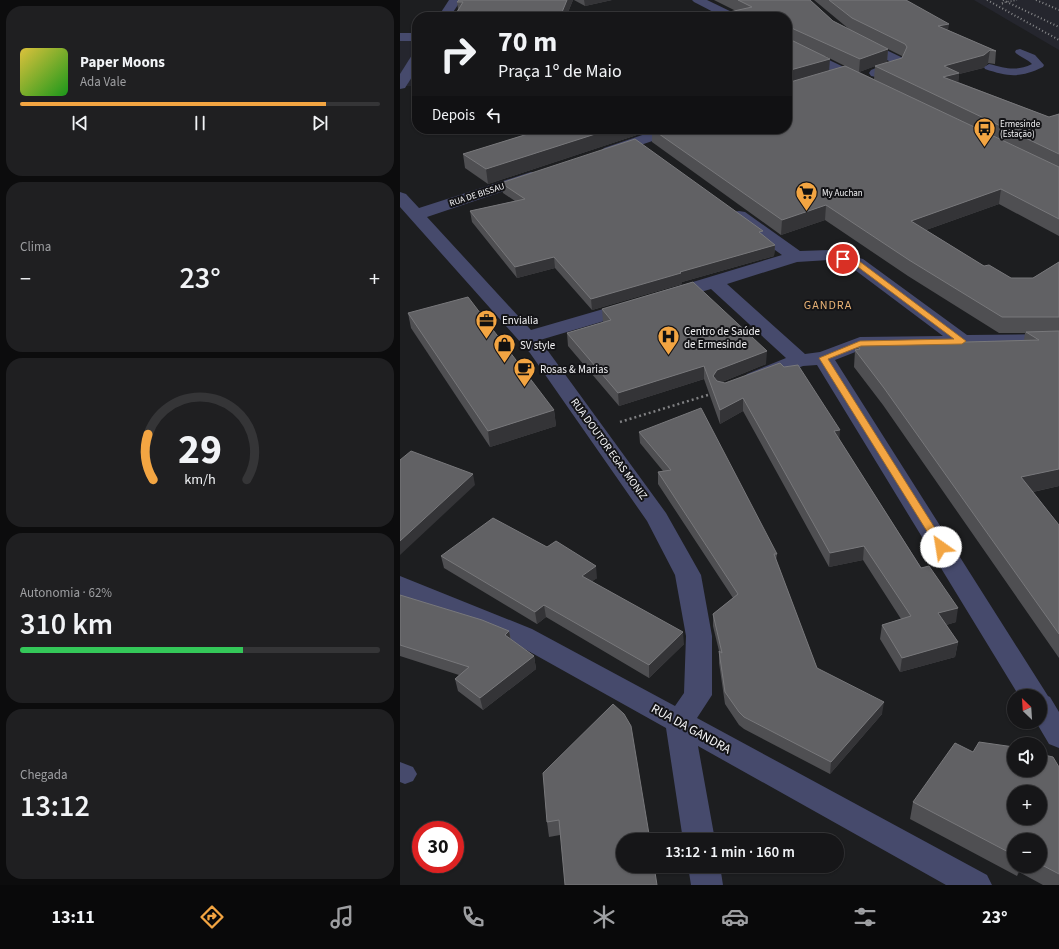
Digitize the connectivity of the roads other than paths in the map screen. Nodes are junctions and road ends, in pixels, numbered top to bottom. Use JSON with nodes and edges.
{"nodes":[{"id":1,"x":455,"y":0,"type":"edge"},
{"id":2,"x":698,"y":0,"type":"edge"},
{"id":3,"x":447,"y":12,"type":"edge"},
{"id":4,"x":722,"y":12,"type":"edge"},
{"id":5,"x":400,"y":37,"type":"edge"},
{"id":6,"x":412,"y":37,"type":"edge"},
{"id":7,"x":852,"y":38,"type":"edge"},
{"id":8,"x":792,"y":46,"type":"edge"},
{"id":9,"x":1020,"y":52,"type":"dead end"},
{"id":10,"x":412,"y":66,"type":"edge"},
{"id":11,"x":989,"y":67,"type":"edge"},
{"id":12,"x":845,"y":72,"type":"junction"},
{"id":13,"x":826,"y":78,"type":"edge"},
{"id":14,"x":858,"y":79,"type":"junction"},
{"id":15,"x":412,"y":82,"type":"edge"},
{"id":16,"x":401,"y":83,"type":"edge"},
{"id":17,"x":877,"y":88,"type":"edge"},
{"id":18,"x":665,"y":134,"type":"edge"},
{"id":19,"x":594,"y":156,"type":"edge"},
{"id":20,"x":542,"y":173,"type":"edge"},
{"id":21,"x":400,"y":197,"type":"edge"},
{"id":22,"x":725,"y":205,"type":"edge"},
{"id":23,"x":416,"y":215,"type":"junction"},
{"id":24,"x":796,"y":257,"type":"junction"},
{"id":25,"x":714,"y":282,"type":"junction"},
{"id":26,"x":526,"y":338,"type":"junction"},
{"id":27,"x":1059,"y":340,"type":"edge"},
{"id":28,"x":962,"y":341,"type":"junction"},
{"id":29,"x":823,"y":358,"type":"junction"},
{"id":30,"x":800,"y":360,"type":"junction"},
{"id":31,"x":724,"y":389,"type":"edge"},
{"id":32,"x":400,"y":585,"type":"edge"},
{"id":33,"x":1030,"y":689,"type":"edge"},
{"id":34,"x":1047,"y":716,"type":"edge"},
{"id":35,"x":679,"y":722,"type":"junction"},
{"id":36,"x":1059,"y":736,"type":"edge"},
{"id":37,"x":699,"y":833,"type":"edge"},
{"id":38,"x":705,"y":873,"type":"edge"},
{"id":39,"x":707,"y":885,"type":"edge"},
{"id":40,"x":976,"y":885,"type":"edge"}],
"edges":[{"from":1,"to":3,"type":"street"},
{"from":2,"to":4,"type":"street"},
{"from":5,"to":6,"type":"street"},
{"from":7,"to":14,"type":"street"},
{"from":8,"to":12,"type":"street"},
{"from":9,"to":11,"type":"lane"},
{"from":10,"to":16,"type":"street"},
{"from":12,"to":13,"type":"street"},
{"from":12,"to":14,"type":"street"},
{"from":14,"to":17,"type":"street"},
{"from":15,"to":16,"type":"street"},
{"from":18,"to":19,"type":"street"},
{"from":20,"to":23,"type":"street","name":"RUA DE BISSAU"},
{"from":21,"to":23,"type":"street","name":"RUA DOUTOR EGAS MONIZ"},
{"from":22,"to":24,"type":"street"},
{"from":23,"to":26,"type":"street","name":"RUA DOUTOR EGAS MONIZ"},
{"from":24,"to":25,"type":"street"},
{"from":24,"to":28,"type":"street"},
{"from":25,"to":26,"type":"street"},
{"from":25,"to":30,"type":"street"},
{"from":26,"to":35,"type":"street","name":"RUA DOUTOR EGAS MONIZ"},
{"from":27,"to":28,"type":"street"},
{"from":28,"to":29,"type":"street"},
{"from":29,"to":30,"type":"street"},
{"from":29,"to":33,"type":"street"},
{"from":30,"to":31,"type":"street"},
{"from":32,"to":35,"type":"street","name":"RUA DA GANDRA"},
{"from":34,"to":36,"type":"street"},
{"from":35,"to":37,"type":"street"},
{"from":35,"to":40,"type":"street","name":"RUA DA GANDRA"},
{"from":38,"to":39,"type":"street"}]}
